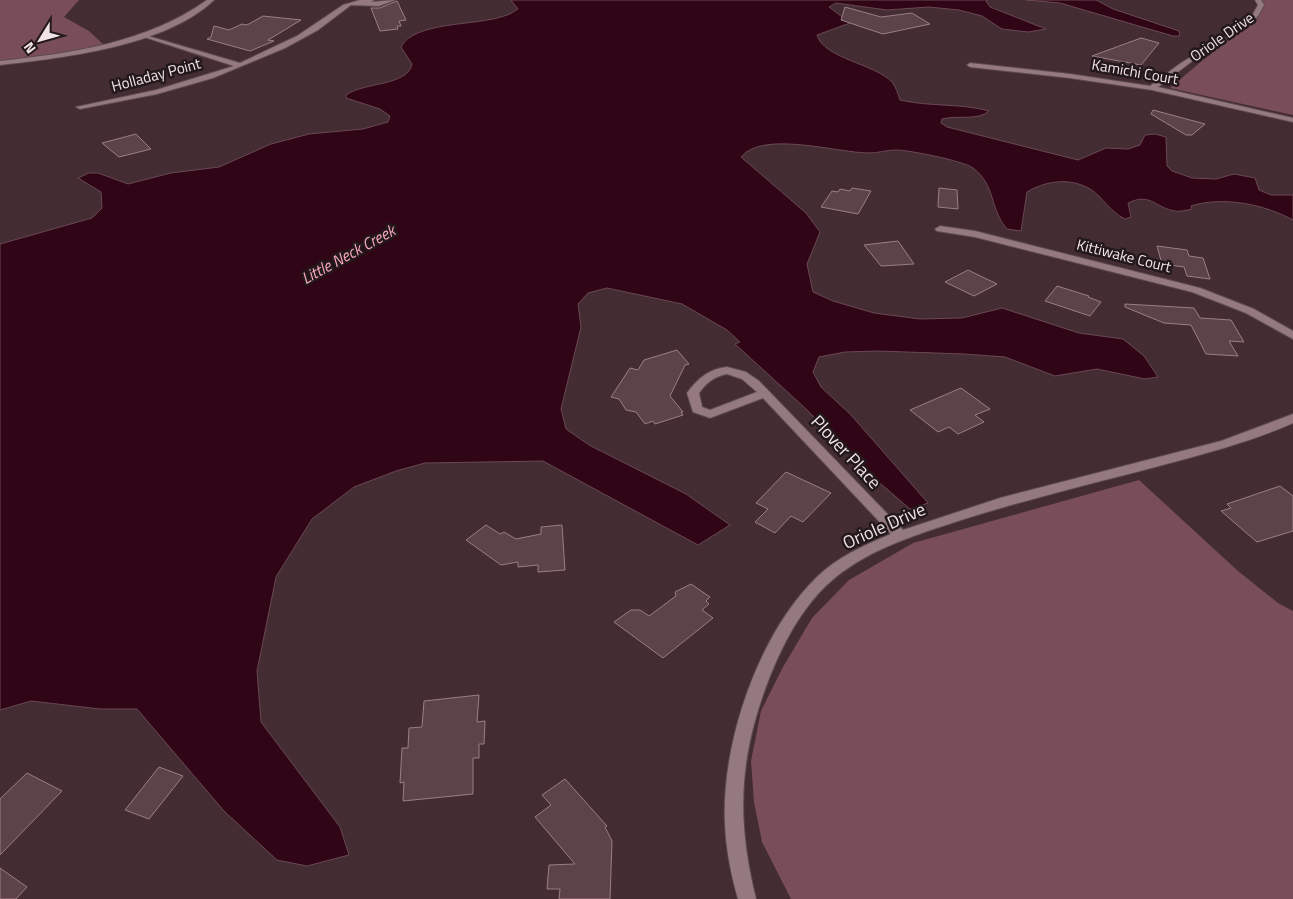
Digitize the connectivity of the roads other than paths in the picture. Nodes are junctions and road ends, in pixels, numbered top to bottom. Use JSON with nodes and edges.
{"nodes":[{"id":1,"x":211,"y":0,"type":"edge"},
{"id":2,"x":371,"y":0,"type":"edge"},
{"id":3,"x":392,"y":0,"type":"edge"},
{"id":4,"x":1258,"y":0,"type":"edge"},
{"id":5,"x":353,"y":3,"type":"junction"},
{"id":6,"x":142,"y":35,"type":"junction"},
{"id":7,"x":0,"y":63,"type":"edge"},
{"id":8,"x":238,"y":65,"type":"junction"},
{"id":9,"x":970,"y":65,"type":"dead end"},
{"id":10,"x":1152,"y":88,"type":"junction"},
{"id":11,"x":80,"y":107,"type":"dead end"},
{"id":12,"x":1293,"y":120,"type":"edge"},
{"id":13,"x":940,"y":229,"type":"dead end"},
{"id":14,"x":1293,"y":336,"type":"edge"},
{"id":15,"x":764,"y":393,"type":"junction"},
{"id":16,"x":1293,"y":418,"type":"edge"},
{"id":17,"x":900,"y":535,"type":"junction"},
{"id":18,"x":747,"y":899,"type":"edge"}],
"edges":[{"from":1,"to":6,"type":"street"},
{"from":2,"to":5,"type":"street"},
{"from":3,"to":5,"type":"street"},
{"from":4,"to":10,"type":"street","name":"Oriole Drive"},
{"from":5,"to":8,"type":"street","name":"Holladay Point"},
{"from":6,"to":7,"type":"street"},
{"from":6,"to":8,"type":"street","name":"Holladay Point"},
{"from":8,"to":11,"type":"street","name":"Holladay Point"},
{"from":9,"to":10,"type":"street","name":"Kamichi Court"},
{"from":10,"to":12,"type":"street","name":"Kamichi Court"},
{"from":13,"to":14,"type":"street","name":"Kittiwake Court"},
{"from":15,"to":15,"type":"street","name":"Plover Place"},
{"from":15,"to":17,"type":"street","name":"Plover Place"},
{"from":16,"to":17,"type":"street","name":"Oriole Drive"},
{"from":17,"to":18,"type":"street","name":"Oriole Drive"}]}
